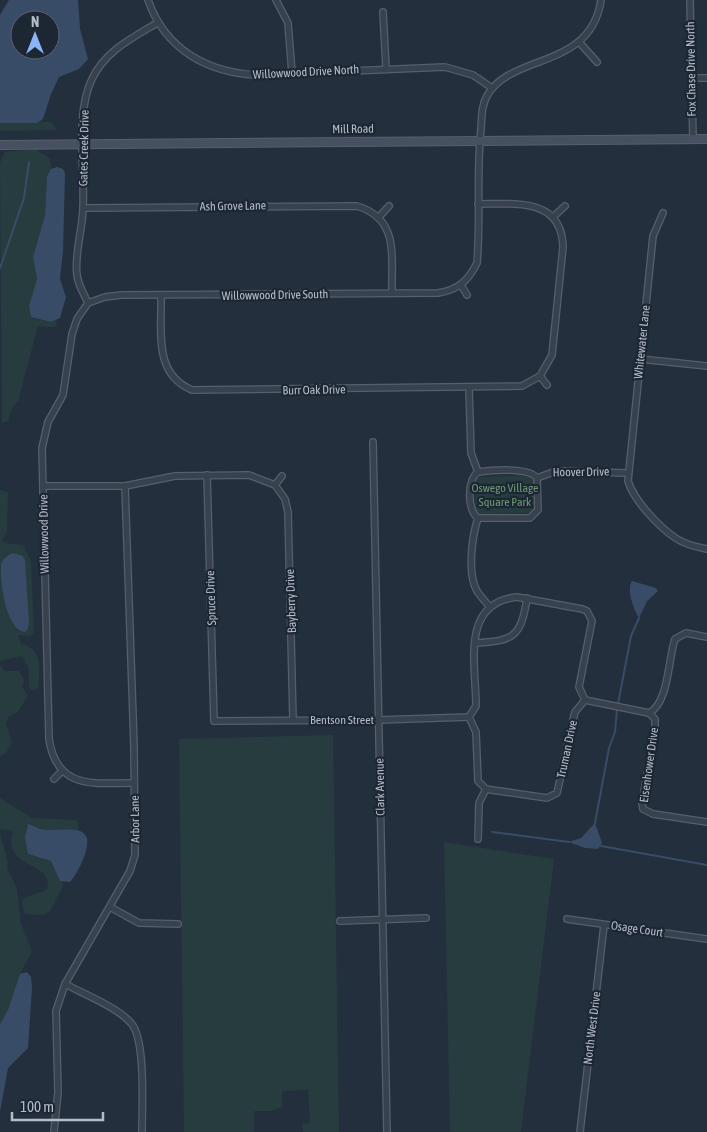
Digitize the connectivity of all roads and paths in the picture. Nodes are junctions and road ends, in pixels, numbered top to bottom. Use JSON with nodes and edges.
{"nodes":[{"id":1,"x":148,"y":0,"type":"edge"},
{"id":2,"x":276,"y":0,"type":"edge"},
{"id":3,"x":601,"y":0,"type":"edge"},
{"id":4,"x":690,"y":0,"type":"edge"},
{"id":5,"x":383,"y":12,"type":"dead end"},
{"id":6,"x":157,"y":23,"type":"junction"},
{"id":7,"x":579,"y":42,"type":"junction"},
{"id":8,"x":597,"y":62,"type":"dead end"},
{"id":9,"x":386,"y":68,"type":"junction"},
{"id":10,"x":292,"y":73,"type":"junction"},
{"id":11,"x":692,"y":78,"type":"junction"},
{"id":12,"x":707,"y":78,"type":"edge"},
{"id":13,"x":492,"y":88,"type":"junction"},
{"id":14,"x":479,"y":139,"type":"junction"},
{"id":15,"x":693,"y":139,"type":"junction"},
{"id":16,"x":707,"y":139,"type":"edge"},
{"id":17,"x":83,"y":142,"type":"junction"},
{"id":18,"x":0,"y":144,"type":"edge"},
{"id":19,"x":478,"y":204,"type":"junction"},
{"id":20,"x":389,"y":206,"type":"dead end"},
{"id":21,"x":565,"y":206,"type":"dead end"},
{"id":22,"x":84,"y":208,"type":"junction"},
{"id":23,"x":663,"y":213,"type":"dead end"},
{"id":24,"x":379,"y":217,"type":"junction"},
{"id":25,"x":553,"y":217,"type":"junction"},
{"id":26,"x":461,"y":285,"type":"junction"},
{"id":27,"x":392,"y":293,"type":"junction"},
{"id":28,"x":467,"y":295,"type":"dead end"},
{"id":29,"x":161,"y":296,"type":"junction"},
{"id":30,"x":88,"y":303,"type":"junction"},
{"id":31,"x":640,"y":359,"type":"junction"},
{"id":32,"x":707,"y":366,"type":"edge"},
{"id":33,"x":540,"y":376,"type":"junction"},
{"id":34,"x":547,"y":385,"type":"dead end"},
{"id":35,"x":469,"y":388,"type":"junction"},
{"id":36,"x":373,"y":442,"type":"dead end"},
{"id":37,"x":478,"y":472,"type":"junction"},
{"id":38,"x":627,"y":472,"type":"junction"},
{"id":39,"x":207,"y":475,"type":"junction"},
{"id":40,"x":282,"y":476,"type":"dead end"},
{"id":41,"x":537,"y":478,"type":"junction"},
{"id":42,"x":275,"y":485,"type":"junction"},
{"id":43,"x":43,"y":486,"type":"junction"},
{"id":44,"x":125,"y":486,"type":"junction"},
{"id":45,"x":478,"y":518,"type":"junction"},
{"id":46,"x":707,"y":549,"type":"edge"},
{"id":47,"x":527,"y":598,"type":"junction"},
{"id":48,"x":489,"y":606,"type":"junction"},
{"id":49,"x":707,"y":637,"type":"edge"},
{"id":50,"x":475,"y":643,"type":"junction"},
{"id":51,"x":585,"y":700,"type":"junction"},
{"id":52,"x":650,"y":712,"type":"junction"},
{"id":53,"x":469,"y":717,"type":"junction"},
{"id":54,"x":293,"y":720,"type":"junction"},
{"id":55,"x":378,"y":720,"type":"junction"},
{"id":56,"x":214,"y":721,"type":"joint"},
{"id":57,"x":62,"y":771,"type":"junction"},
{"id":58,"x":54,"y":779,"type":"dead end"},
{"id":59,"x":134,"y":783,"type":"junction"},
{"id":60,"x":486,"y":790,"type":"junction"},
{"id":61,"x":707,"y":822,"type":"edge"},
{"id":62,"x":478,"y":839,"type":"dead end"},
{"id":63,"x":110,"y":907,"type":"junction"},
{"id":64,"x":426,"y":918,"type":"dead end"},
{"id":65,"x":383,"y":919,"type":"junction"},
{"id":66,"x":567,"y":919,"type":"dead end"},
{"id":67,"x":340,"y":921,"type":"dead end"},
{"id":68,"x":178,"y":924,"type":"dead end"},
{"id":69,"x":604,"y":925,"type":"junction"},
{"id":70,"x":707,"y":939,"type":"edge"},
{"id":71,"x":65,"y":984,"type":"junction"},
{"id":72,"x":54,"y":1132,"type":"edge"},
{"id":73,"x":142,"y":1132,"type":"edge"},
{"id":74,"x":387,"y":1132,"type":"edge"},
{"id":75,"x":580,"y":1132,"type":"edge"}],
"edges":[{"from":1,"to":6,"type":"street","name":"Willowwood Drive North"},
{"from":2,"to":10,"type":"street"},
{"from":3,"to":7,"type":"street"},
{"from":4,"to":11,"type":"street","name":"Fox Chase Drive North"},
{"from":5,"to":9,"type":"street"},
{"from":6,"to":10,"type":"street","name":"Willowwood Drive North"},
{"from":6,"to":17,"type":"street","name":"Gates Creek Drive"},
{"from":7,"to":8,"type":"street"},
{"from":7,"to":13,"type":"street"},
{"from":9,"to":10,"type":"street","name":"Willowwood Drive North"},
{"from":9,"to":13,"type":"street","name":"Willowwood Drive North"},
{"from":11,"to":12,"type":"street"},
{"from":11,"to":15,"type":"street","name":"Fox Chase Drive North"},
{"from":13,"to":14,"type":"street"},
{"from":14,"to":15,"type":"street","name":"Mill Road"},
{"from":14,"to":17,"type":"street","name":"Mill Road"},
{"from":14,"to":19,"type":"street"},
{"from":15,"to":16,"type":"street","name":"Mill Road"},
{"from":17,"to":18,"type":"street","name":"Mill Road"},
{"from":17,"to":22,"type":"street","name":"Gates Creek Drive"},
{"from":19,"to":25,"type":"street"},
{"from":19,"to":26,"type":"street"},
{"from":20,"to":24,"type":"street"},
{"from":21,"to":25,"type":"street"},
{"from":22,"to":24,"type":"street","name":"Ash Grove Lane"},
{"from":22,"to":30,"type":"street","name":"Gates Creek Drive"},
{"from":23,"to":31,"type":"street","name":"Whitewater Lane"},
{"from":24,"to":27,"type":"street"},
{"from":25,"to":33,"type":"street"},
{"from":26,"to":27,"type":"street","name":"Willowwood Drive South"},
{"from":26,"to":28,"type":"street"},
{"from":27,"to":29,"type":"street","name":"Willowwood Drive South"},
{"from":29,"to":30,"type":"street","name":"Willowwood Drive South"},
{"from":29,"to":35,"type":"street","name":"Burr Oak Drive"},
{"from":30,"to":43,"type":"street","name":"Willowwood Drive"},
{"from":31,"to":32,"type":"street"},
{"from":31,"to":38,"type":"street","name":"Whitewater Lane"},
{"from":33,"to":34,"type":"street"},
{"from":33,"to":35,"type":"street","name":"Burr Oak Drive"},
{"from":35,"to":37,"type":"street"},
{"from":36,"to":55,"type":"street","name":"Clark Avenue"},
{"from":37,"to":41,"type":"street","name":"Hoover Drive"},
{"from":37,"to":45,"type":"street"},
{"from":38,"to":41,"type":"street","name":"Hoover Drive"},
{"from":38,"to":46,"type":"street"},
{"from":39,"to":42,"type":"street"},
{"from":39,"to":44,"type":"street"},
{"from":39,"to":56,"type":"street","name":"Spruce Drive"},
{"from":40,"to":42,"type":"street"},
{"from":41,"to":45,"type":"street","name":"Hoover Drive"},
{"from":42,"to":54,"type":"street","name":"Bayberry Drive"},
{"from":43,"to":44,"type":"street"},
{"from":43,"to":57,"type":"street","name":"Willowwood Drive"},
{"from":44,"to":59,"type":"street","name":"Arbor Lane"},
{"from":45,"to":48,"type":"street"},
{"from":47,"to":48,"type":"street"},
{"from":47,"to":50,"type":"street"},
{"from":47,"to":51,"type":"street"},
{"from":48,"to":50,"type":"street"},
{"from":49,"to":52,"type":"street","name":"Eisenhower Drive"},
{"from":50,"to":53,"type":"street"},
{"from":51,"to":52,"type":"street"},
{"from":51,"to":60,"type":"street","name":"Truman Drive"},
{"from":52,"to":61,"type":"street","name":"Eisenhower Drive"},
{"from":53,"to":55,"type":"street","name":"Bentson Street"},
{"from":53,"to":60,"type":"street"},
{"from":54,"to":55,"type":"street","name":"Bentson Street"},
{"from":54,"to":56,"type":"street","name":"Bentson Street"},
{"from":55,"to":65,"type":"street","name":"Clark Avenue"},
{"from":57,"to":58,"type":"street"},
{"from":57,"to":59,"type":"street"},
{"from":59,"to":63,"type":"street","name":"Arbor Lane"},
{"from":60,"to":62,"type":"street"},
{"from":63,"to":68,"type":"street"},
{"from":63,"to":71,"type":"street","name":"Arbor Lane"},
{"from":64,"to":65,"type":"street"},
{"from":65,"to":67,"type":"street"},
{"from":65,"to":74,"type":"street","name":"Clark Avenue"},
{"from":66,"to":69,"type":"street","name":"Osage Court"},
{"from":69,"to":70,"type":"street","name":"Osage Court"},
{"from":69,"to":75,"type":"street","name":"North West Drive"},
{"from":71,"to":72,"type":"street","name":"Arbor Lane"},
{"from":71,"to":73,"type":"street"}]}
